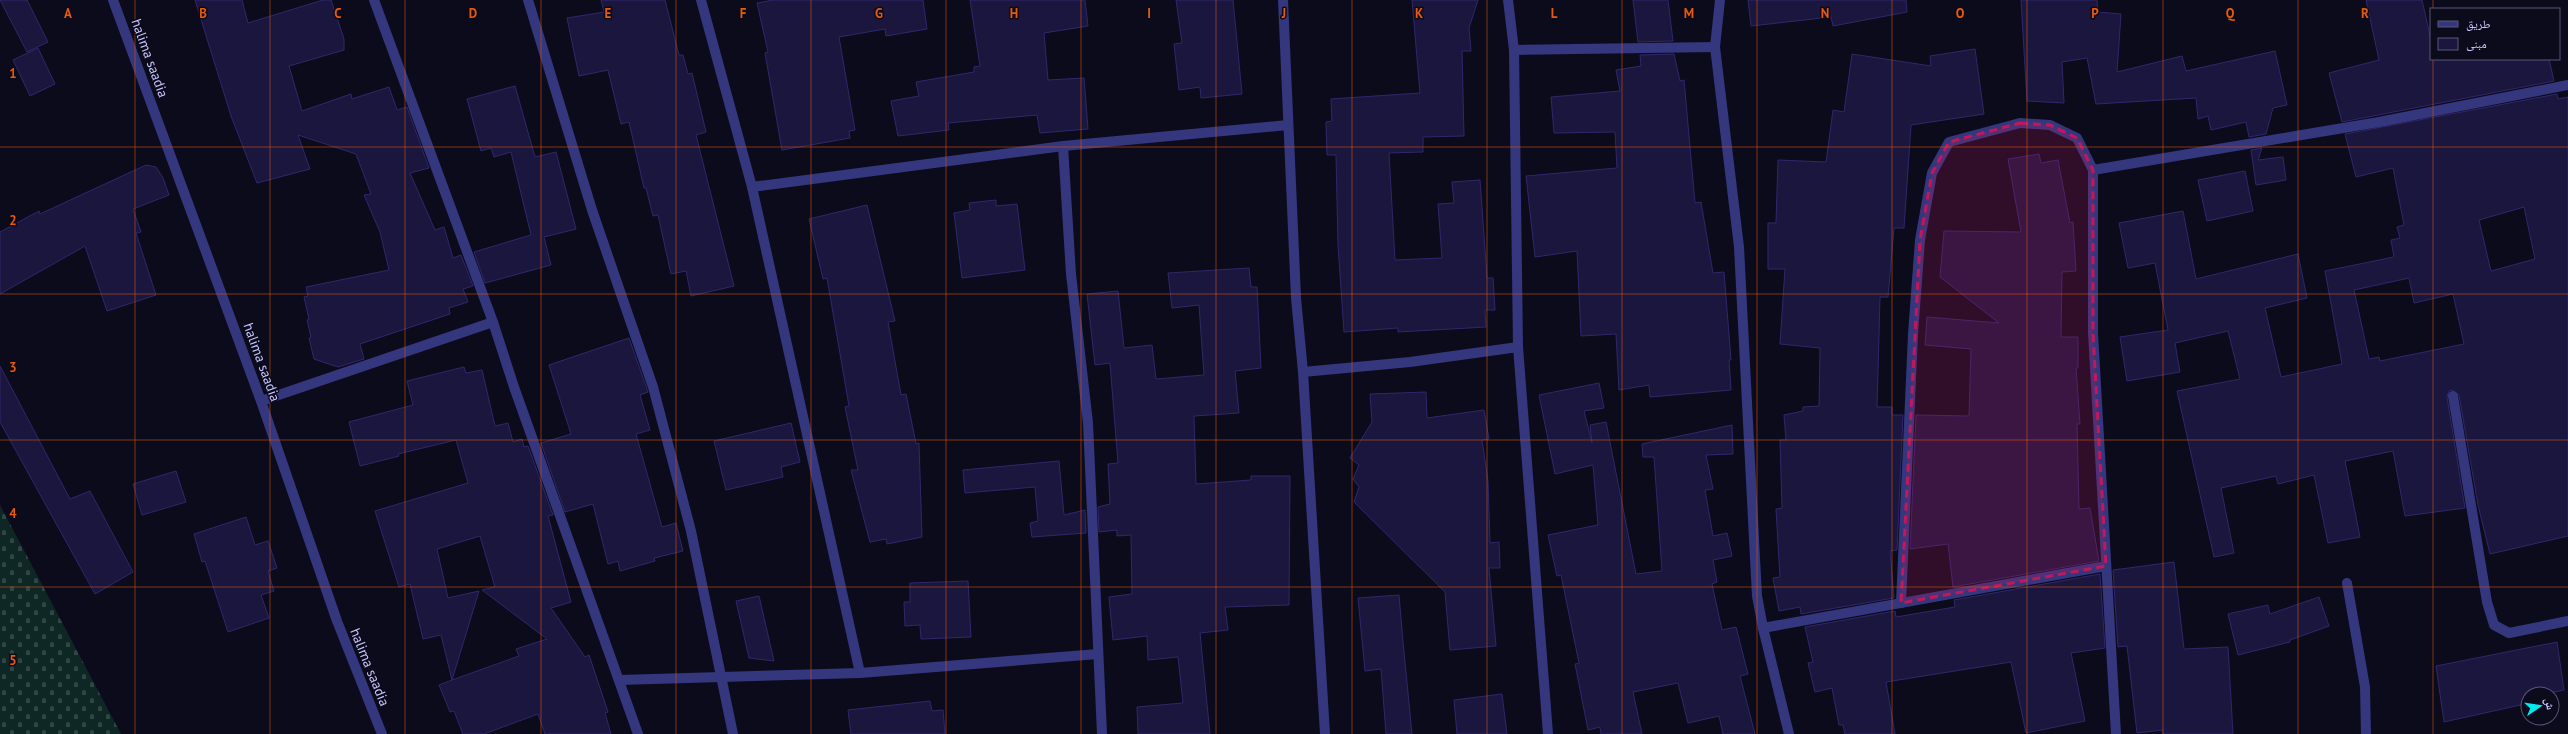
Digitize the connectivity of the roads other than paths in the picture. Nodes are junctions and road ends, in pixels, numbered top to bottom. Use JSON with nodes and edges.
{"nodes":[{"id":1,"x":113,"y":0,"type":"edge"},
{"id":2,"x":374,"y":0,"type":"edge"},
{"id":3,"x":528,"y":0,"type":"edge"},
{"id":4,"x":701,"y":0,"type":"edge"},
{"id":5,"x":1282,"y":0,"type":"edge"},
{"id":6,"x":1508,"y":0,"type":"edge"},
{"id":7,"x":1720,"y":0,"type":"edge"},
{"id":8,"x":1715,"y":47,"type":"junction"},
{"id":9,"x":1514,"y":50,"type":"junction"},
{"id":10,"x":2568,"y":85,"type":"edge"},
{"id":11,"x":1288,"y":125,"type":"junction"},
{"id":12,"x":1063,"y":146,"type":"junction"},
{"id":13,"x":2093,"y":170,"type":"junction"},
{"id":14,"x":752,"y":187,"type":"junction"},
{"id":15,"x":493,"y":322,"type":"junction"},
{"id":16,"x":1518,"y":347,"type":"junction"},
{"id":17,"x":1303,"y":372,"type":"junction"},
{"id":18,"x":2453,"y":396,"type":"dead end"},
{"id":19,"x":261,"y":401,"type":"junction"},
{"id":20,"x":2106,"y":566,"type":"junction"},
{"id":21,"x":2347,"y":583,"type":"dead end"},
{"id":22,"x":1901,"y":603,"type":"junction"},
{"id":23,"x":2568,"y":621,"type":"edge"},
{"id":24,"x":1763,"y":628,"type":"junction"},
{"id":25,"x":1098,"y":654,"type":"junction"},
{"id":26,"x":860,"y":673,"type":"junction"},
{"id":27,"x":720,"y":677,"type":"junction"},
{"id":28,"x":619,"y":680,"type":"junction"},
{"id":29,"x":382,"y":734,"type":"edge"},
{"id":30,"x":638,"y":734,"type":"edge"},
{"id":31,"x":733,"y":734,"type":"edge"},
{"id":32,"x":1102,"y":734,"type":"edge"},
{"id":33,"x":1325,"y":734,"type":"edge"},
{"id":34,"x":1548,"y":734,"type":"edge"},
{"id":35,"x":1789,"y":734,"type":"edge"},
{"id":36,"x":2116,"y":734,"type":"edge"},
{"id":37,"x":2366,"y":734,"type":"edge"}],
"edges":[{"from":1,"to":19,"type":"street","name":"halima saadia"},
{"from":2,"to":15,"type":"street"},
{"from":3,"to":27,"type":"street"},
{"from":4,"to":14,"type":"street"},
{"from":5,"to":11,"type":"street"},
{"from":6,"to":9,"type":"street"},
{"from":7,"to":8,"type":"street"},
{"from":8,"to":9,"type":"street"},
{"from":8,"to":24,"type":"street"},
{"from":9,"to":16,"type":"street"},
{"from":10,"to":13,"type":"street"},
{"from":11,"to":12,"type":"street"},
{"from":11,"to":17,"type":"street"},
{"from":12,"to":14,"type":"street"},
{"from":12,"to":25,"type":"street"},
{"from":13,"to":20,"type":"street"},
{"from":13,"to":22,"type":"street"},
{"from":14,"to":26,"type":"street"},
{"from":15,"to":19,"type":"street"},
{"from":15,"to":28,"type":"street"},
{"from":16,"to":17,"type":"street"},
{"from":16,"to":34,"type":"street"},
{"from":17,"to":33,"type":"street"},
{"from":18,"to":23,"type":"street"},
{"from":19,"to":29,"type":"street","name":"halima saadia"},
{"from":20,"to":22,"type":"street"},
{"from":20,"to":36,"type":"street"},
{"from":21,"to":37,"type":"street"},
{"from":22,"to":24,"type":"street"},
{"from":24,"to":35,"type":"street"},
{"from":25,"to":26,"type":"street"},
{"from":25,"to":32,"type":"street"},
{"from":26,"to":27,"type":"street"},
{"from":27,"to":28,"type":"street"},
{"from":27,"to":31,"type":"street"},
{"from":28,"to":30,"type":"street"}]}
